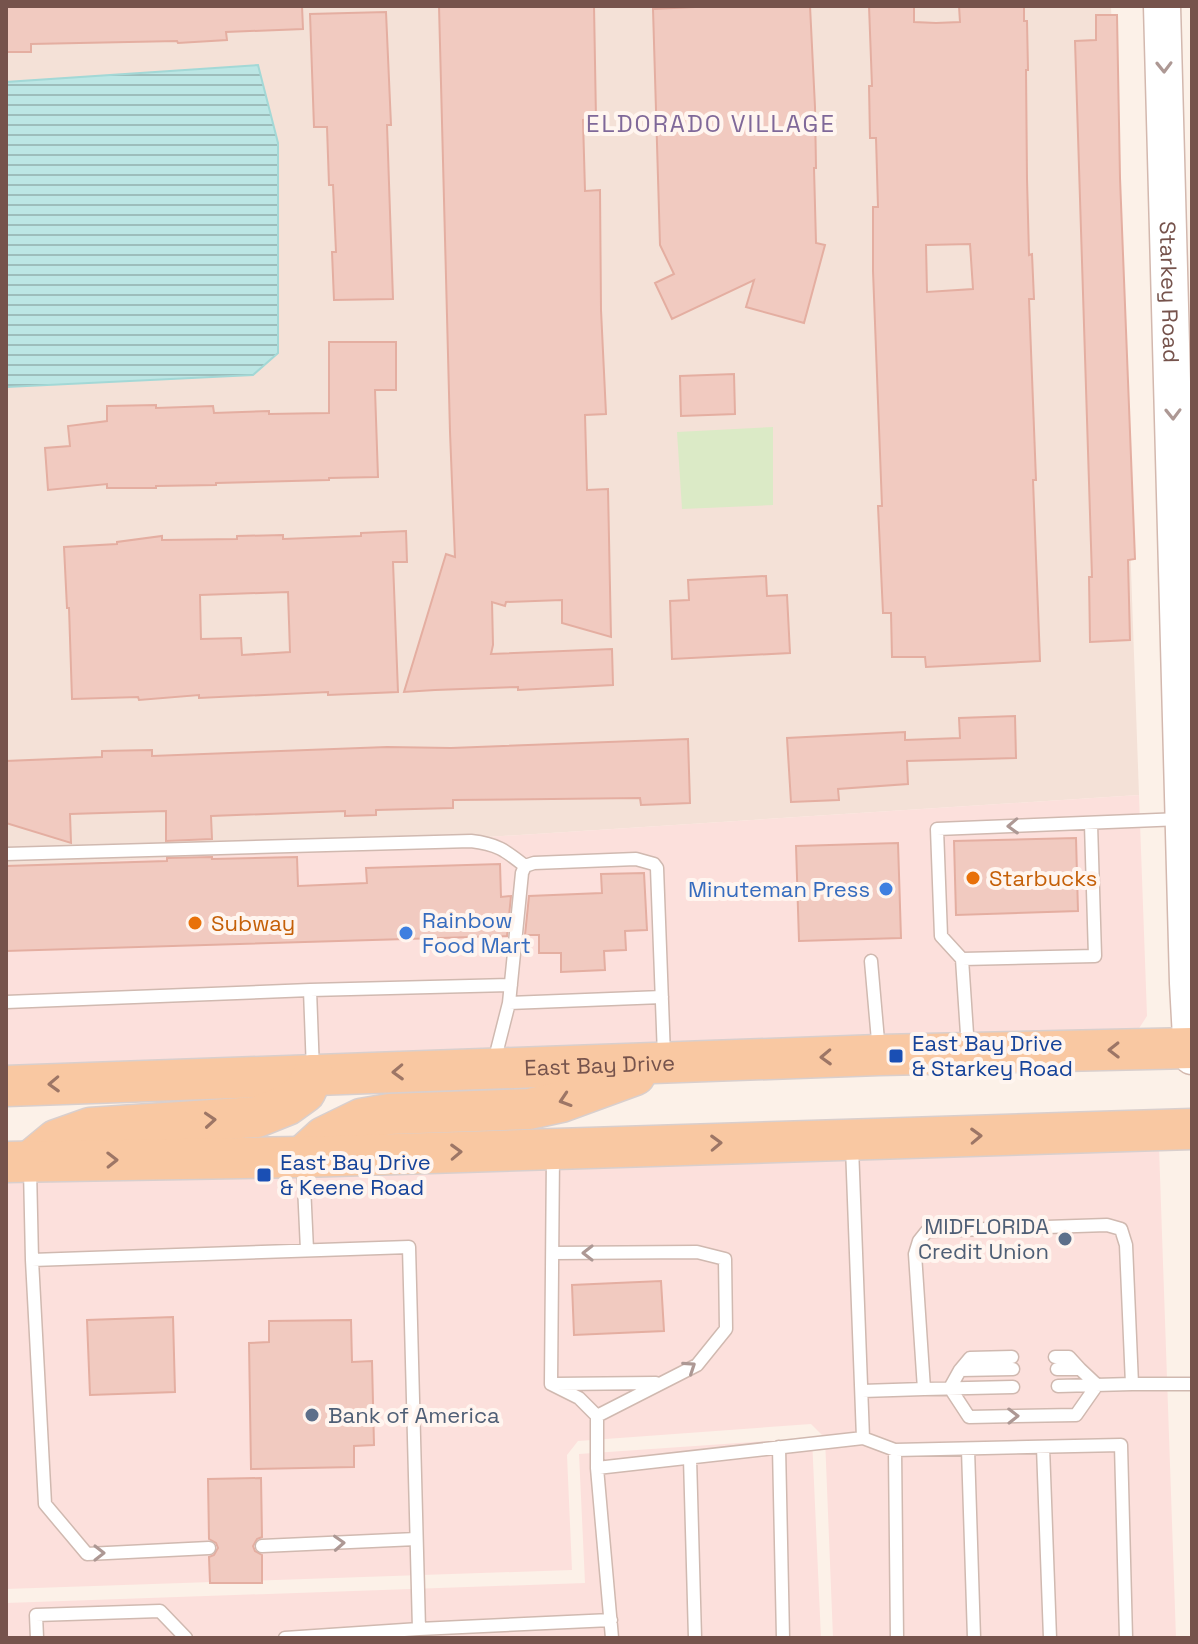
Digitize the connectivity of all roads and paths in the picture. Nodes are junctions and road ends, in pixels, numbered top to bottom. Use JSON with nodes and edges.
{"nodes":[{"id":1,"x":1162,"y":6,"type":"edge"},
{"id":2,"x":1183,"y":819,"type":"junction"},
{"id":3,"x":1091,"y":824,"type":"junction"},
{"id":4,"x":6,"y":854,"type":"edge"},
{"id":5,"x":525,"y":866,"type":"junction"},
{"id":6,"x":962,"y":959,"type":"junction"},
{"id":7,"x":871,"y":961,"type":"dead end"},
{"id":8,"x":511,"y":985,"type":"junction"},
{"id":9,"x":310,"y":990,"type":"junction"},
{"id":10,"x":662,"y":997,"type":"junction"},
{"id":11,"x":6,"y":1002,"type":"edge"},
{"id":12,"x":509,"y":1003,"type":"junction"},
{"id":13,"x":1192,"y":1048,"type":"edge"},
{"id":14,"x":968,"y":1053,"type":"junction"},
{"id":15,"x":879,"y":1055,"type":"junction"},
{"id":16,"x":1192,"y":1056,"type":"edge"},
{"id":17,"x":665,"y":1063,"type":"junction"},
{"id":18,"x":492,"y":1069,"type":"junction"},
{"id":19,"x":313,"y":1075,"type":"junction"},
{"id":20,"x":6,"y":1086,"type":"edge"},
{"id":21,"x":1192,"y":1129,"type":"edge"},
{"id":22,"x":852,"y":1139,"type":"junction"},
{"id":23,"x":553,"y":1148,"type":"junction"},
{"id":24,"x":302,"y":1157,"type":"junction"},
{"id":25,"x":18,"y":1162,"type":"edge"},
{"id":26,"x":307,"y":1250,"type":"junction"},
{"id":27,"x":553,"y":1253,"type":"junction"},
{"id":28,"x":32,"y":1260,"type":"junction"},
{"id":29,"x":1013,"y":1363,"type":"dead end"},
{"id":30,"x":1056,"y":1363,"type":"dead end"},
{"id":31,"x":663,"y":1383,"type":"junction"},
{"id":32,"x":551,"y":1384,"type":"junction"},
{"id":33,"x":1132,"y":1384,"type":"junction"},
{"id":34,"x":1192,"y":1384,"type":"edge"},
{"id":35,"x":1097,"y":1385,"type":"junction"},
{"id":36,"x":1058,"y":1386,"type":"dead end"},
{"id":37,"x":1013,"y":1387,"type":"dead end"},
{"id":38,"x":950,"y":1388,"type":"junction"},
{"id":39,"x":924,"y":1389,"type":"junction"},
{"id":40,"x":862,"y":1391,"type":"junction"},
{"id":41,"x":597,"y":1416,"type":"junction"},
{"id":42,"x":863,"y":1438,"type":"junction"},
{"id":43,"x":779,"y":1447,"type":"junction"},
{"id":44,"x":1043,"y":1447,"type":"junction"},
{"id":45,"x":968,"y":1449,"type":"junction"},
{"id":46,"x":895,"y":1450,"type":"junction"},
{"id":47,"x":690,"y":1458,"type":"junction"},
{"id":48,"x":597,"y":1468,"type":"junction"},
{"id":49,"x":416,"y":1539,"type":"junction"},
{"id":50,"x":262,"y":1546,"type":"dead end"},
{"id":51,"x":209,"y":1548,"type":"dead end"},
{"id":52,"x":611,"y":1620,"type":"junction"},
{"id":53,"x":530,"y":1624,"type":"junction"},
{"id":54,"x":419,"y":1629,"type":"junction"},
{"id":55,"x":448,"y":1633,"type":"edge"},
{"id":56,"x":363,"y":1635,"type":"edge"},
{"id":57,"x":37,"y":1638,"type":"edge"},
{"id":58,"x":186,"y":1638,"type":"edge"},
{"id":59,"x":285,"y":1638,"type":"edge"},
{"id":60,"x":530,"y":1638,"type":"edge"},
{"id":61,"x":612,"y":1638,"type":"edge"},
{"id":62,"x":695,"y":1638,"type":"edge"},
{"id":63,"x":783,"y":1638,"type":"edge"},
{"id":64,"x":897,"y":1638,"type":"edge"},
{"id":65,"x":974,"y":1638,"type":"edge"},
{"id":66,"x":1050,"y":1638,"type":"edge"},
{"id":67,"x":1126,"y":1638,"type":"edge"}],
"edges":[{"from":1,"to":2,"type":"main road","name":"Starkey Road","one_way":true},
{"from":2,"to":3,"type":"lane"},
{"from":2,"to":13,"type":"main road","name":"Starkey Road"},
{"from":3,"to":6,"type":"lane"},
{"from":3,"to":6,"type":"lane","one_way":true},
{"from":4,"to":5,"type":"lane"},
{"from":5,"to":8,"type":"lane"},
{"from":5,"to":10,"type":"lane"},
{"from":6,"to":14,"type":"lane"},
{"from":7,"to":15,"type":"lane"},
{"from":8,"to":9,"type":"lane"},
{"from":8,"to":12,"type":"lane"},
{"from":9,"to":11,"type":"lane"},
{"from":9,"to":19,"type":"lane"},
{"from":10,"to":12,"type":"lane"},
{"from":10,"to":17,"type":"lane"},
{"from":12,"to":18,"type":"lane"},
{"from":13,"to":14,"type":"main road","name":"East Bay Drive","one_way":true},
{"from":13,"to":16,"type":"main road","name":"Starkey Road"},
{"from":14,"to":15,"type":"main road","name":"East Bay Drive"},
{"from":15,"to":17,"type":"main road","name":"East Bay Drive","one_way":true},
{"from":17,"to":18,"type":"main road","name":"East Bay Drive"},
{"from":17,"to":24,"type":"main road","one_way":true},
{"from":18,"to":19,"type":"main road","name":"East Bay Drive","one_way":true},
{"from":19,"to":20,"type":"main road","name":"East Bay Drive","one_way":true},
{"from":25,"to":19,"type":"main road","one_way":true},
{"from":22,"to":21,"type":"main road","one_way":true},
{"from":23,"to":22,"type":"main road","one_way":true},
{"from":22,"to":40,"type":"lane"},
{"from":24,"to":23,"type":"main road","one_way":true},
{"from":23,"to":27,"type":"lane"},
{"from":25,"to":24,"type":"main road","one_way":true},
{"from":24,"to":26,"type":"lane"},
{"from":25,"to":28,"type":"lane"},
{"from":26,"to":28,"type":"lane"},
{"from":26,"to":49,"type":"lane"},
{"from":31,"to":27,"type":"lane","one_way":true},
{"from":27,"to":32,"type":"lane"},
{"from":28,"to":51,"type":"lane","one_way":true},
{"from":29,"to":38,"type":"lane"},
{"from":30,"to":35,"type":"lane"},
{"from":31,"to":32,"type":"lane"},
{"from":31,"to":41,"type":"lane"},
{"from":32,"to":41,"type":"lane"},
{"from":33,"to":34,"type":"lane"},
{"from":33,"to":35,"type":"lane"},
{"from":33,"to":39,"type":"lane"},
{"from":35,"to":36,"type":"lane"},
{"from":38,"to":35,"type":"lane","one_way":true},
{"from":37,"to":38,"type":"lane"},
{"from":38,"to":39,"type":"lane"},
{"from":39,"to":40,"type":"lane"},
{"from":40,"to":42,"type":"lane"},
{"from":41,"to":48,"type":"lane"},
{"from":42,"to":43,"type":"lane"},
{"from":42,"to":46,"type":"lane"},
{"from":43,"to":47,"type":"lane"},
{"from":43,"to":63,"type":"lane"},
{"from":44,"to":45,"type":"lane"},
{"from":44,"to":66,"type":"lane"},
{"from":44,"to":67,"type":"lane"},
{"from":45,"to":46,"type":"lane"},
{"from":45,"to":65,"type":"lane"},
{"from":46,"to":64,"type":"lane"},
{"from":47,"to":48,"type":"lane"},
{"from":47,"to":62,"type":"lane"},
{"from":48,"to":52,"type":"lane"},
{"from":50,"to":49,"type":"lane","one_way":true},
{"from":49,"to":54,"type":"lane"},
{"from":52,"to":53,"type":"lane"},
{"from":52,"to":61,"type":"lane"},
{"from":53,"to":55,"type":"lane"},
{"from":53,"to":60,"type":"lane"},
{"from":54,"to":55,"type":"lane"},
{"from":54,"to":56,"type":"lane"},
{"from":56,"to":59,"type":"lane"},
{"from":57,"to":58,"type":"lane"}]}
